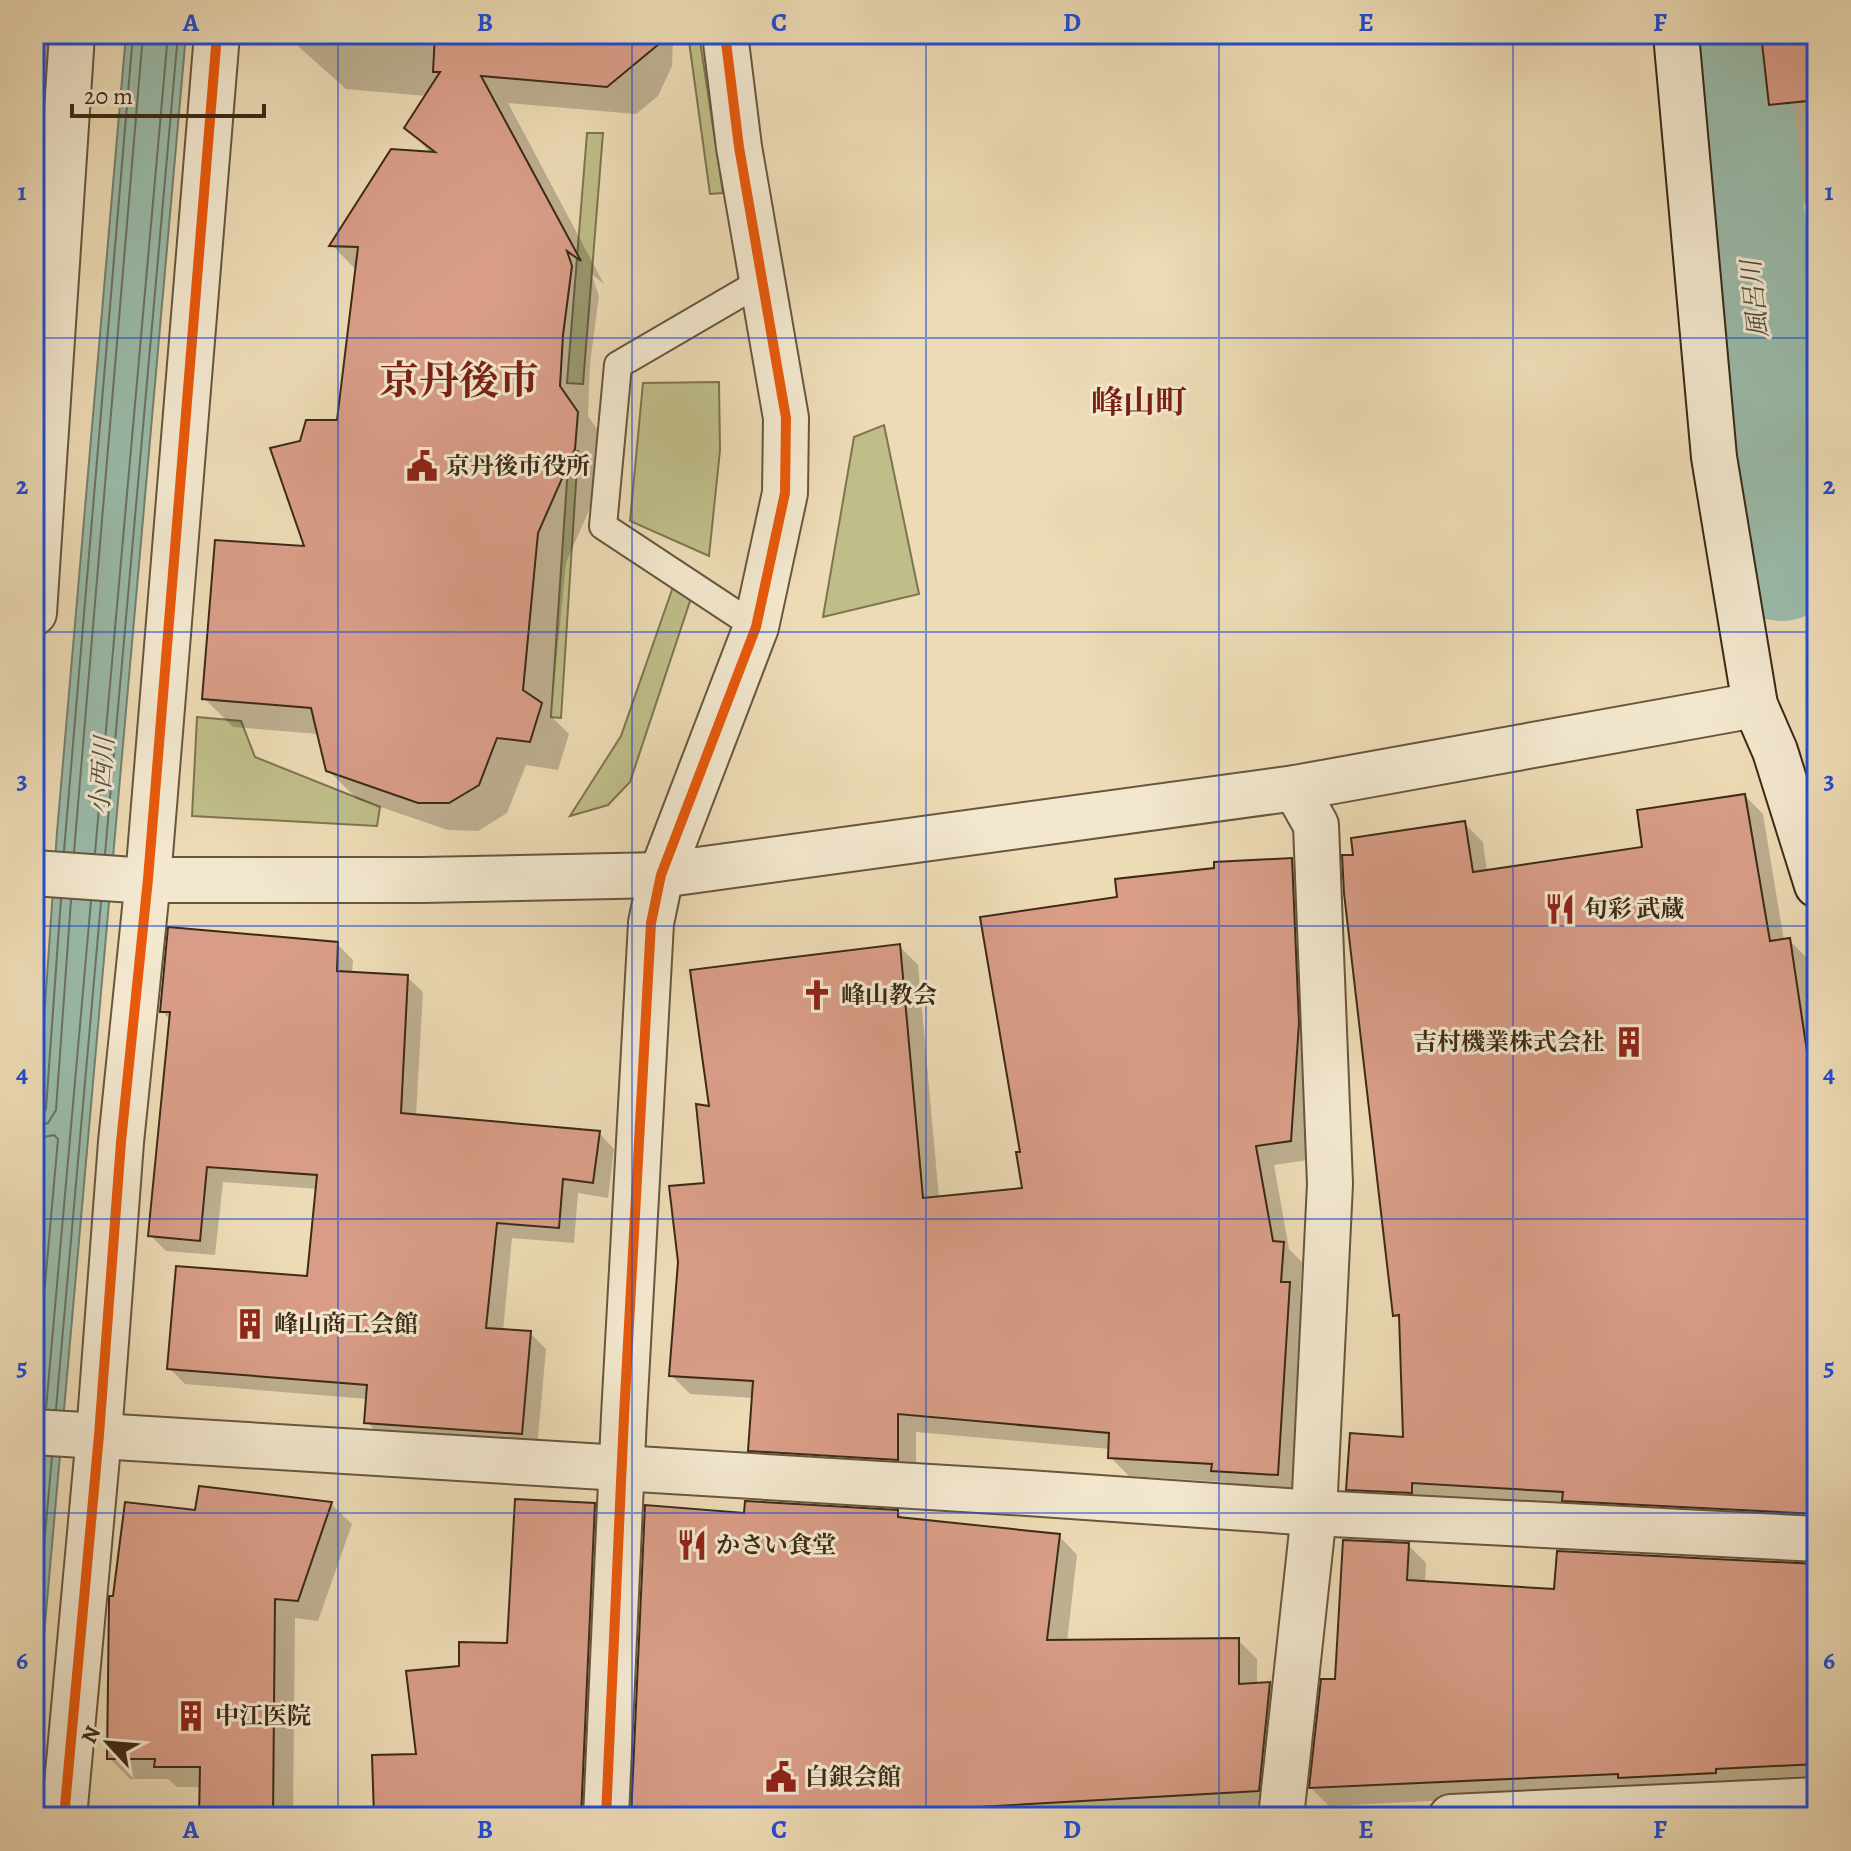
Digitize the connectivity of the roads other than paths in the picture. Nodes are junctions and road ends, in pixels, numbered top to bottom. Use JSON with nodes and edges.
{"nodes":[{"id":1,"x":72,"y":34,"type":"edge"},
{"id":2,"x":217,"y":34,"type":"edge"},
{"id":3,"x":725,"y":34,"type":"edge"},
{"id":4,"x":1676,"y":34,"type":"edge"},
{"id":5,"x":762,"y":281,"type":"junction"},
{"id":6,"x":34,"y":613,"type":"edge"},
{"id":7,"x":756,"y":627,"type":"junction"},
{"id":8,"x":1755,"y":705,"type":"junction"},
{"id":9,"x":1295,"y":788,"type":"junction"},
{"id":10,"x":34,"y":873,"type":"edge"},
{"id":11,"x":661,"y":875,"type":"junction"},
{"id":12,"x":141,"y":880,"type":"junction"},
{"id":13,"x":1817,"y":885,"type":"edge"},
{"id":14,"x":34,"y":1432,"type":"edge"},
{"id":15,"x":91,"y":1434,"type":"junction"},
{"id":16,"x":621,"y":1469,"type":"junction"},
{"id":17,"x":1314,"y":1513,"type":"junction"},
{"id":18,"x":1817,"y":1539,"type":"edge"},
{"id":19,"x":1817,"y":1800,"type":"edge"},
{"id":20,"x":64,"y":1817,"type":"edge"},
{"id":21,"x":606,"y":1817,"type":"edge"},
{"id":22,"x":1281,"y":1817,"type":"edge"},
{"id":23,"x":1451,"y":1817,"type":"edge"}],
"edges":[{"from":1,"to":6,"type":"street"},
{"from":2,"to":12,"type":"street"},
{"from":3,"to":5,"type":"street"},
{"from":4,"to":8,"type":"street"},
{"from":5,"to":7,"type":"street"},
{"from":5,"to":7,"type":"lane"},
{"from":7,"to":11,"type":"street"},
{"from":8,"to":9,"type":"street"},
{"from":8,"to":13,"type":"street"},
{"from":9,"to":11,"type":"street"},
{"from":9,"to":17,"type":"street"},
{"from":10,"to":12,"type":"street"},
{"from":11,"to":12,"type":"street"},
{"from":11,"to":16,"type":"street"},
{"from":12,"to":15,"type":"street"},
{"from":14,"to":15,"type":"street"},
{"from":15,"to":16,"type":"street"},
{"from":15,"to":20,"type":"street"},
{"from":16,"to":17,"type":"street"},
{"from":16,"to":21,"type":"street"},
{"from":17,"to":18,"type":"street"},
{"from":17,"to":22,"type":"street"},
{"from":19,"to":23,"type":"street"}]}
